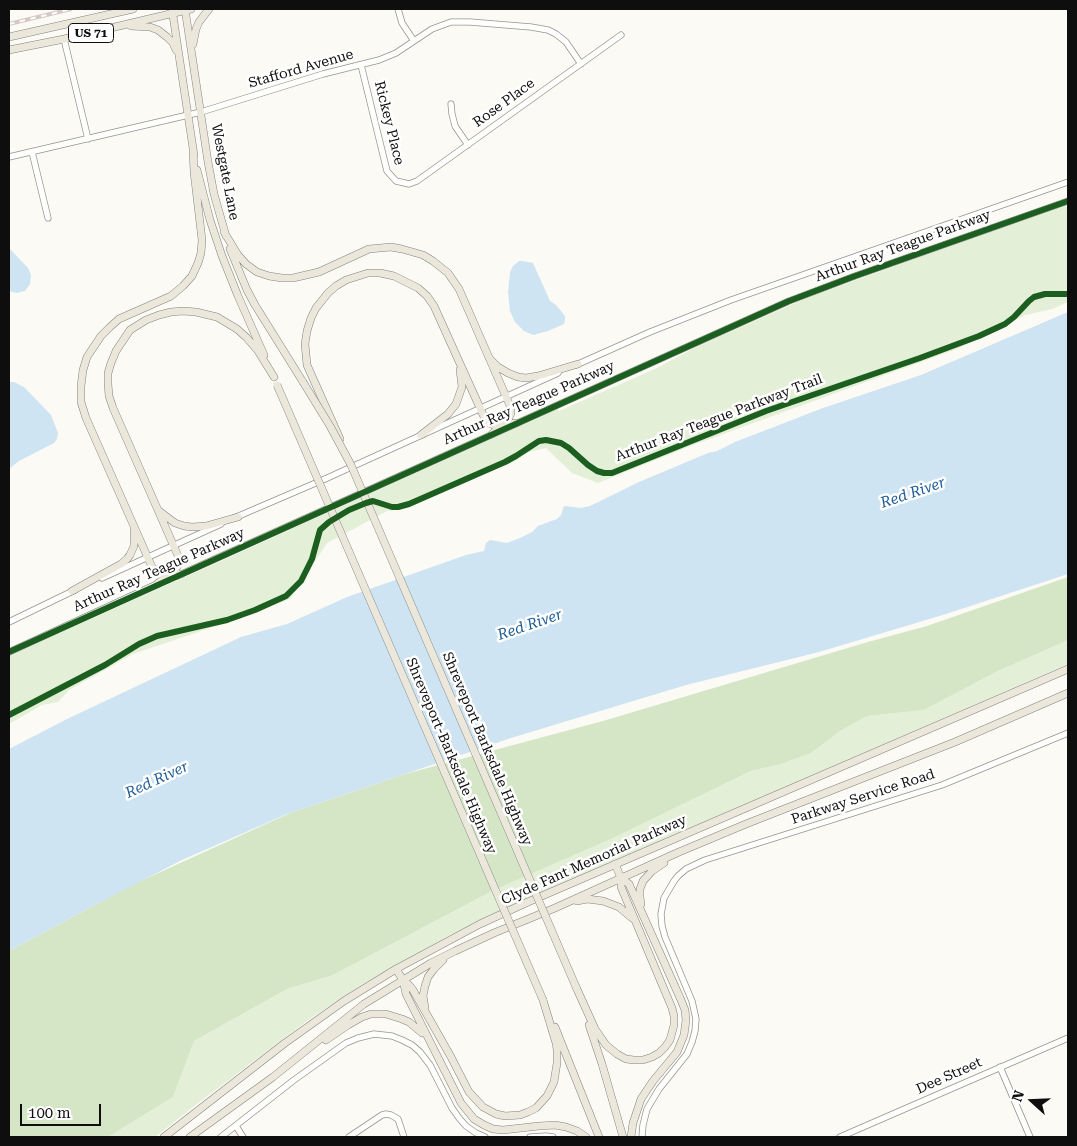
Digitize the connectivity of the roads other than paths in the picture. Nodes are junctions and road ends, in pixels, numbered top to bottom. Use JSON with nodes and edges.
{"nodes":[{"id":1,"x":133,"y":9,"type":"edge"},
{"id":2,"x":187,"y":9,"type":"edge"},
{"id":3,"x":209,"y":9,"type":"edge"},
{"id":4,"x":398,"y":9,"type":"edge"},
{"id":5,"x":172,"y":11,"type":"edge"},
{"id":6,"x":61,"y":26,"type":"junction"},
{"id":7,"x":121,"y":26,"type":"junction"},
{"id":8,"x":621,"y":35,"type":"dead end"},
{"id":9,"x":9,"y":38,"type":"edge"},
{"id":10,"x":64,"y":39,"type":"junction"},
{"id":11,"x":414,"y":41,"type":"junction"},
{"id":12,"x":192,"y":49,"type":"junction"},
{"id":13,"x":9,"y":50,"type":"edge"},
{"id":14,"x":179,"y":56,"type":"junction"},
{"id":15,"x":581,"y":64,"type":"junction"},
{"id":16,"x":362,"y":65,"type":"junction"},
{"id":17,"x":451,"y":104,"type":"dead end"},
{"id":18,"x":201,"y":112,"type":"junction"},
{"id":19,"x":188,"y":115,"type":"junction"},
{"id":20,"x":88,"y":139,"type":"junction"},
{"id":21,"x":468,"y":145,"type":"junction"},
{"id":22,"x":193,"y":150,"type":"junction"},
{"id":23,"x":32,"y":152,"type":"junction"},
{"id":24,"x":9,"y":157,"type":"edge"},
{"id":25,"x":400,"y":182,"type":"joint"},
{"id":26,"x":1068,"y":182,"type":"edge"},
{"id":27,"x":1068,"y":201,"type":"edge"},
{"id":28,"x":48,"y":218,"type":"dead end"},
{"id":29,"x":224,"y":232,"type":"junction"},
{"id":30,"x":455,"y":353,"type":"junction"},
{"id":31,"x":488,"y":357,"type":"junction"},
{"id":32,"x":578,"y":364,"type":"junction"},
{"id":33,"x":276,"y":381,"type":"junction"},
{"id":34,"x":304,"y":382,"type":"joint"},
{"id":35,"x":506,"y":396,"type":"junction"},
{"id":36,"x":480,"y":408,"type":"junction"},
{"id":37,"x":516,"y":423,"type":"junction"},
{"id":38,"x":503,"y":425,"type":"junction"},
{"id":39,"x":421,"y":434,"type":"junction"},
{"id":40,"x":492,"y":434,"type":"junction"},
{"id":41,"x":351,"y":465,"type":"junction"},
{"id":42,"x":158,"y":510,"type":"junction"},
{"id":43,"x":238,"y":517,"type":"junction"},
{"id":44,"x":133,"y":523,"type":"junction"},
{"id":45,"x":174,"y":546,"type":"junction"},
{"id":46,"x":148,"y":558,"type":"junction"},
{"id":47,"x":181,"y":574,"type":"junction"},
{"id":48,"x":168,"y":576,"type":"junction"},
{"id":49,"x":158,"y":584,"type":"junction"},
{"id":50,"x":72,"y":591,"type":"junction"},
{"id":51,"x":9,"y":622,"type":"edge"},
{"id":52,"x":9,"y":652,"type":"edge"},
{"id":53,"x":1068,"y":669,"type":"edge"},
{"id":54,"x":1068,"y":693,"type":"edge"},
{"id":55,"x":1068,"y":733,"type":"edge"},
{"id":56,"x":679,"y":852,"type":"junction"},
{"id":57,"x":615,"y":864,"type":"junction"},
{"id":58,"x":621,"y":878,"type":"junction"},
{"id":59,"x":555,"y":908,"type":"junction"},
{"id":60,"x":642,"y":912,"type":"junction"},
{"id":61,"x":636,"y":922,"type":"junction"},
{"id":62,"x":455,"y":951,"type":"junction"},
{"id":63,"x":396,"y":969,"type":"junction"},
{"id":64,"x":403,"y":980,"type":"junction"},
{"id":65,"x":576,"y":987,"type":"junction"},
{"id":66,"x":543,"y":1000,"type":"junction"},
{"id":67,"x":426,"y":1013,"type":"junction"},
{"id":68,"x":1068,"y":1038,"type":"edge"},
{"id":69,"x":429,"y":1041,"type":"junction"},
{"id":70,"x":1000,"y":1067,"type":"junction"},
{"id":71,"x":278,"y":1073,"type":"junction"},
{"id":72,"x":236,"y":1126,"type":"junction"},
{"id":73,"x":164,"y":1137,"type":"edge"},
{"id":74,"x":190,"y":1137,"type":"edge"},
{"id":75,"x":221,"y":1137,"type":"edge"},
{"id":76,"x":243,"y":1137,"type":"edge"},
{"id":77,"x":349,"y":1137,"type":"edge"},
{"id":78,"x":404,"y":1137,"type":"edge"},
{"id":79,"x":485,"y":1137,"type":"edge"},
{"id":80,"x":530,"y":1137,"type":"edge"},
{"id":81,"x":553,"y":1137,"type":"edge"},
{"id":82,"x":586,"y":1137,"type":"edge"},
{"id":83,"x":599,"y":1137,"type":"edge"},
{"id":84,"x":623,"y":1137,"type":"edge"},
{"id":85,"x":631,"y":1137,"type":"edge"},
{"id":86,"x":642,"y":1137,"type":"edge"},
{"id":87,"x":840,"y":1137,"type":"edge"},
{"id":88,"x":1030,"y":1137,"type":"edge"}],
"edges":[{"from":1,"to":6,"type":"main road","number":"US 71"},
{"from":2,"to":5,"type":"main road","number":"US 71"},
{"from":2,"to":12,"type":"main road","name":"Westgate Lane"},
{"from":3,"to":12,"type":"main road"},
{"from":4,"to":11,"type":"street"},
{"from":5,"to":7,"type":"main road","number":"US 71"},
{"from":5,"to":14,"type":"main road","name":"Westgate Lane"},
{"from":6,"to":9,"type":"main road","number":"US 71"},
{"from":6,"to":10,"type":"main road"},
{"from":7,"to":10,"type":"main road","number":"US 71"},
{"from":7,"to":14,"type":"main road"},
{"from":8,"to":15,"type":"street","name":"Rose Place"},
{"from":10,"to":13,"type":"main road","number":"US 71"},
{"from":10,"to":20,"type":"street"},
{"from":11,"to":15,"type":"street","name":"Stafford Avenue"},
{"from":11,"to":16,"type":"street","name":"Stafford Avenue"},
{"from":12,"to":18,"type":"main road","name":"Westgate Lane"},
{"from":14,"to":19,"type":"main road","name":"Westgate Lane"},
{"from":15,"to":21,"type":"street","name":"Rose Place"},
{"from":16,"to":18,"type":"street","name":"Stafford Avenue"},
{"from":16,"to":25,"type":"street","name":"Rickey Place"},
{"from":17,"to":21,"type":"street"},
{"from":18,"to":19,"type":"street","name":"Stafford Avenue"},
{"from":18,"to":29,"type":"main road","name":"Westgate Lane"},
{"from":19,"to":20,"type":"street","name":"Stafford Avenue"},
{"from":19,"to":22,"type":"main road","name":"Westgate Lane"},
{"from":20,"to":23,"type":"street","name":"Stafford Avenue"},
{"from":21,"to":25,"type":"street","name":"Rose Place"},
{"from":22,"to":33,"type":"main road","name":"Westgate Lane"},
{"from":22,"to":44,"type":"main road"},
{"from":23,"to":24,"type":"street","name":"Stafford Avenue"},
{"from":23,"to":28,"type":"street"},
{"from":26,"to":32,"type":"street","name":"Arthur Ray Teague Parkway"},
{"from":27,"to":37,"type":"street","name":"Arthur Ray Teague Parkway"},
{"from":29,"to":31,"type":"main road"},
{"from":29,"to":34,"type":"main road","name":"Westgate Lane"},
{"from":30,"to":36,"type":"main road"},
{"from":30,"to":39,"type":"main road"},
{"from":30,"to":41,"type":"main road","bridge":true},
{"from":31,"to":32,"type":"main road"},
{"from":31,"to":35,"type":"main road"},
{"from":32,"to":35,"type":"street","name":"Arthur Ray Teague Parkway"},
{"from":33,"to":42,"type":"main road"},
{"from":33,"to":66,"type":"main road","name":"Shreveport-Barksdale Highway","bridge":true},
{"from":34,"to":41,"type":"main road","name":"Shreveport Barksdale Highway","bridge":true},
{"from":35,"to":36,"type":"street","name":"Arthur Ray Teague Parkway"},
{"from":35,"to":38,"type":"main road"},
{"from":36,"to":38,"type":"main road"},
{"from":36,"to":39,"type":"street","name":"Arthur Ray Teague Parkway"},
{"from":37,"to":38,"type":"main road"},
{"from":37,"to":40,"type":"street","name":"Arthur Ray Teague Parkway"},
{"from":38,"to":40,"type":"main road"},
{"from":39,"to":43,"type":"street","name":"Arthur Ray Teague Parkway"},
{"from":40,"to":47,"type":"street","name":"Arthur Ray Teague Parkway"},
{"from":41,"to":65,"type":"main road","name":"Shreveport Barksdale Highway","bridge":true},
{"from":42,"to":43,"type":"main road"},
{"from":42,"to":45,"type":"main road"},
{"from":43,"to":45,"type":"street","name":"Arthur Ray Teague Parkway"},
{"from":44,"to":46,"type":"main road"},
{"from":44,"to":50,"type":"main road"},
{"from":45,"to":46,"type":"street","name":"Arthur Ray Teague Parkway"},
{"from":45,"to":48,"type":"main road"},
{"from":46,"to":48,"type":"main road"},
{"from":46,"to":50,"type":"street","name":"Arthur Ray Teague Parkway"},
{"from":47,"to":48,"type":"main road"},
{"from":47,"to":49,"type":"street","name":"Arthur Ray Teague Parkway"},
{"from":48,"to":49,"type":"main road"},
{"from":49,"to":52,"type":"street","name":"Arthur Ray Teague Parkway"},
{"from":50,"to":51,"type":"street","name":"Arthur Ray Teague Parkway"},
{"from":53,"to":57,"type":"main road","name":"Clyde Fant Memorial Parkway"},
{"from":54,"to":56,"type":"main road","name":"Clyde Fant Memorial Parkway"},
{"from":55,"to":86,"type":"street","name":"Parkway Service Road"},
{"from":56,"to":58,"type":"main road","name":"Clyde Fant Memorial Parkway"},
{"from":56,"to":60,"type":"main road"},
{"from":57,"to":58,"type":"main road"},
{"from":57,"to":63,"type":"main road","name":"Clyde Fant Memorial Parkway"},
{"from":58,"to":59,"type":"main road","name":"Clyde Fant Memorial Parkway"},
{"from":58,"to":60,"type":"main road"},
{"from":58,"to":61,"type":"main road"},
{"from":59,"to":61,"type":"main road"},
{"from":59,"to":62,"type":"main road","name":"Clyde Fant Memorial Parkway"},
{"from":60,"to":85,"type":"main road"},
{"from":61,"to":65,"type":"main road"},
{"from":62,"to":64,"type":"main road","name":"Clyde Fant Memorial Parkway"},
{"from":62,"to":67,"type":"main road"},
{"from":63,"to":64,"type":"main road"},
{"from":63,"to":73,"type":"main road","name":"Clyde Fant Memorial Parkway"},
{"from":64,"to":67,"type":"main road"},
{"from":64,"to":69,"type":"main road"},
{"from":64,"to":71,"type":"main road","name":"Clyde Fant Memorial Parkway"},
{"from":65,"to":84,"type":"main road","name":"Shreveport Barksdale Highway"},
{"from":66,"to":67,"type":"main road"},
{"from":66,"to":83,"type":"main road","name":"Shreveport-Barksdale Highway"},
{"from":68,"to":70,"type":"street","name":"Dee Street"},
{"from":69,"to":71,"type":"main road"},
{"from":69,"to":82,"type":"main road"},
{"from":70,"to":87,"type":"street","name":"Dee Street"},
{"from":70,"to":88,"type":"street"},
{"from":71,"to":74,"type":"main road","name":"Clyde Fant Memorial Parkway"},
{"from":72,"to":75,"type":"street"},
{"from":72,"to":76,"type":"street"},
{"from":72,"to":79,"type":"street"},
{"from":77,"to":78,"type":"street"},
{"from":80,"to":81,"type":"street"}]}
